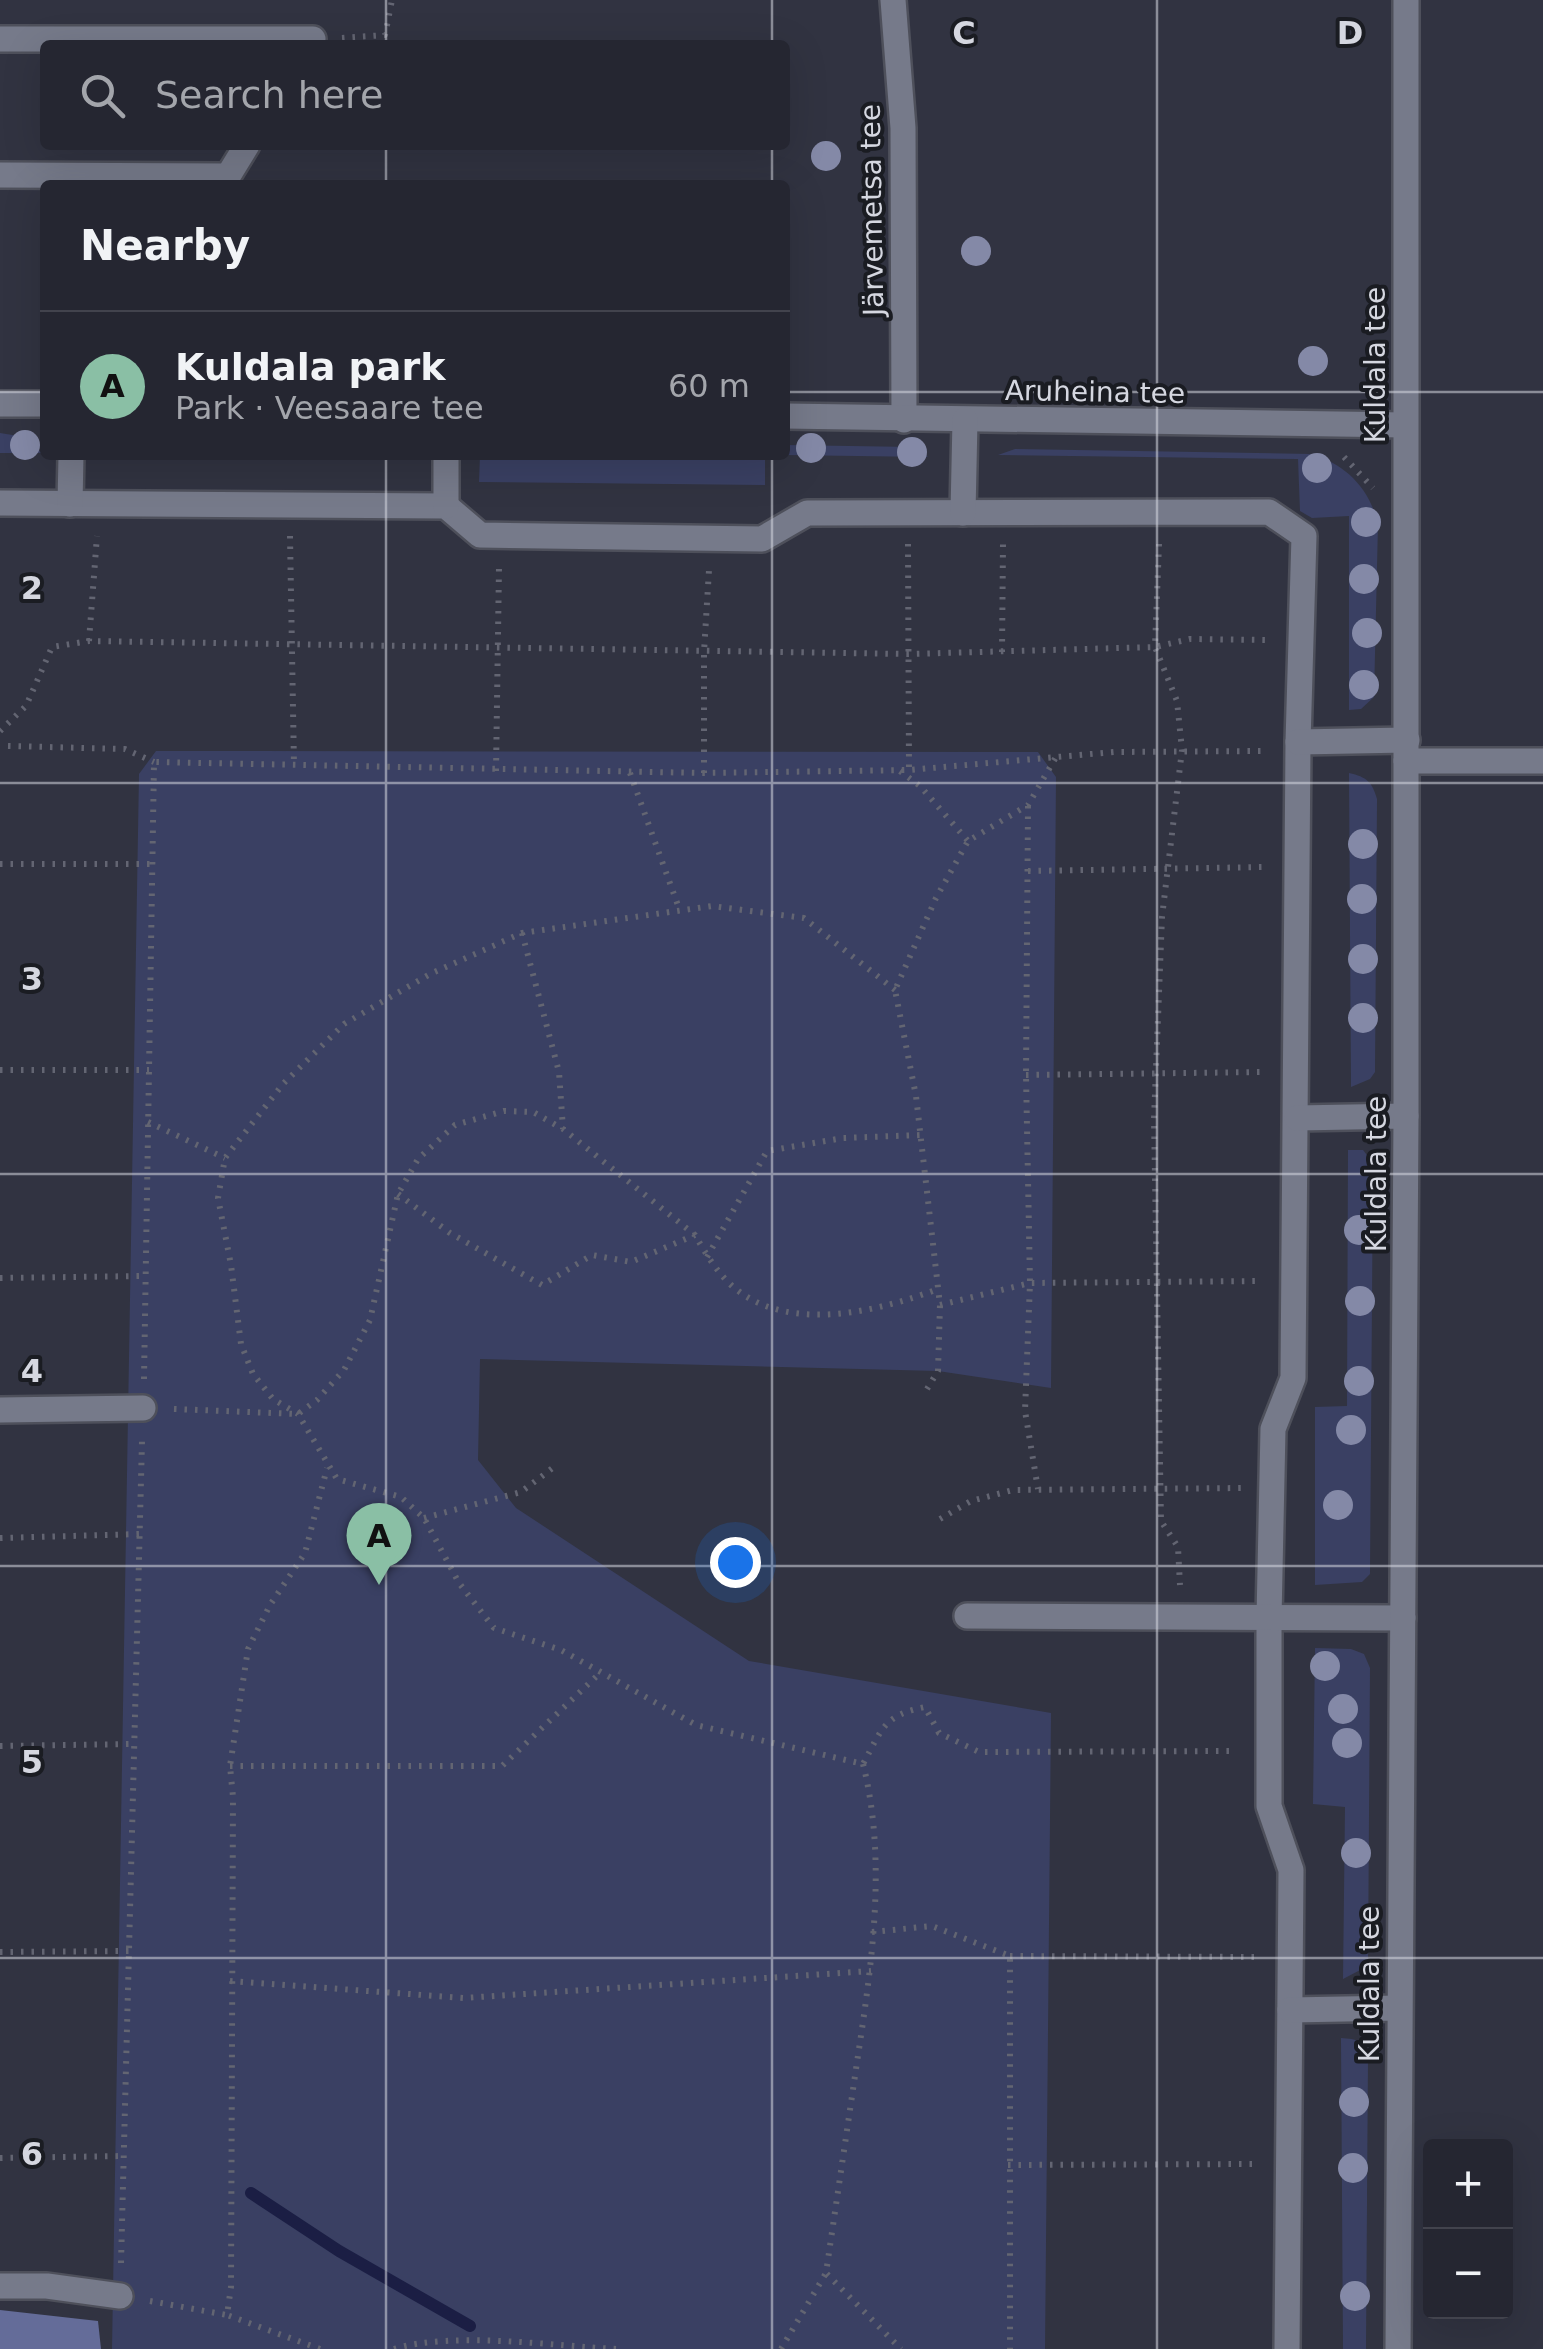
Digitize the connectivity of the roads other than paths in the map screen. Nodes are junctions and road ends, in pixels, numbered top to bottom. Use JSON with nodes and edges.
{"nodes":[{"id":1,"x":893,"y":0,"type":"edge"},
{"id":2,"x":1406,"y":0,"type":"edge"},
{"id":3,"x":0,"y":40,"type":"edge"},
{"id":4,"x":40,"y":40,"type":"edge"},
{"id":5,"x":244,"y":150,"type":"edge"},
{"id":6,"x":0,"y":174,"type":"edge"},
{"id":7,"x":0,"y":404,"type":"edge"},
{"id":8,"x":40,"y":404,"type":"edge"},
{"id":9,"x":790,"y":416,"type":"edge"},
{"id":10,"x":904,"y":420,"type":"junction"},
{"id":11,"x":965,"y":420,"type":"junction"},
{"id":12,"x":1404,"y":425,"type":"junction"},
{"id":13,"x":71,"y":460,"type":"edge"},
{"id":14,"x":446,"y":460,"type":"edge"},
{"id":15,"x":0,"y":504,"type":"edge"},
{"id":16,"x":70,"y":504,"type":"junction"},
{"id":17,"x":446,"y":506,"type":"junction"},
{"id":18,"x":962,"y":513,"type":"junction"},
{"id":19,"x":1298,"y":742,"type":"junction"},
{"id":20,"x":1406,"y":750,"type":"junction"},
{"id":21,"x":1543,"y":761,"type":"edge"},
{"id":22,"x":1406,"y":1116,"type":"junction"},
{"id":23,"x":1296,"y":1118,"type":"junction"},
{"id":24,"x":143,"y":1408,"type":"road end"},
{"id":25,"x":0,"y":1410,"type":"edge"},
{"id":26,"x":967,"y":1616,"type":"dead end"},
{"id":27,"x":1269,"y":1618,"type":"junction"},
{"id":28,"x":1403,"y":1618,"type":"junction"},
{"id":29,"x":1398,"y":2008,"type":"junction"},
{"id":30,"x":1290,"y":2010,"type":"junction"},
{"id":31,"x":0,"y":2286,"type":"edge"},
{"id":32,"x":120,"y":2296,"type":"road end"},
{"id":33,"x":1287,"y":2349,"type":"edge"},
{"id":34,"x":1398,"y":2349,"type":"edge"}],
"edges":[{"from":1,"to":10,"type":"street","name":"Järvemetsa tee"},
{"from":2,"to":12,"type":"street","name":"Kuldala tee"},
{"from":3,"to":4,"type":"street"},
{"from":5,"to":6,"type":"street"},
{"from":7,"to":8,"type":"street"},
{"from":9,"to":10,"type":"street","name":"Aruheina tee"},
{"from":10,"to":11,"type":"street","name":"Aruheina tee"},
{"from":11,"to":12,"type":"street","name":"Aruheina tee"},
{"from":11,"to":18,"type":"street"},
{"from":12,"to":20,"type":"street","name":"Kuldala tee"},
{"from":13,"to":16,"type":"street"},
{"from":14,"to":17,"type":"street"},
{"from":15,"to":16,"type":"street"},
{"from":16,"to":17,"type":"street"},
{"from":17,"to":18,"type":"street"},
{"from":18,"to":19,"type":"street"},
{"from":19,"to":20,"type":"street"},
{"from":19,"to":23,"type":"street"},
{"from":20,"to":21,"type":"street"},
{"from":20,"to":22,"type":"street","name":"Kuldala tee"},
{"from":22,"to":23,"type":"street"},
{"from":22,"to":28,"type":"street","name":"Kuldala tee"},
{"from":23,"to":27,"type":"street"},
{"from":24,"to":25,"type":"street"},
{"from":26,"to":27,"type":"street"},
{"from":27,"to":28,"type":"street"},
{"from":27,"to":30,"type":"street"},
{"from":28,"to":29,"type":"street","name":"Kuldala tee"},
{"from":29,"to":30,"type":"street"},
{"from":29,"to":34,"type":"street","name":"Kuldala tee"},
{"from":30,"to":33,"type":"street"},
{"from":31,"to":32,"type":"street"}]}
